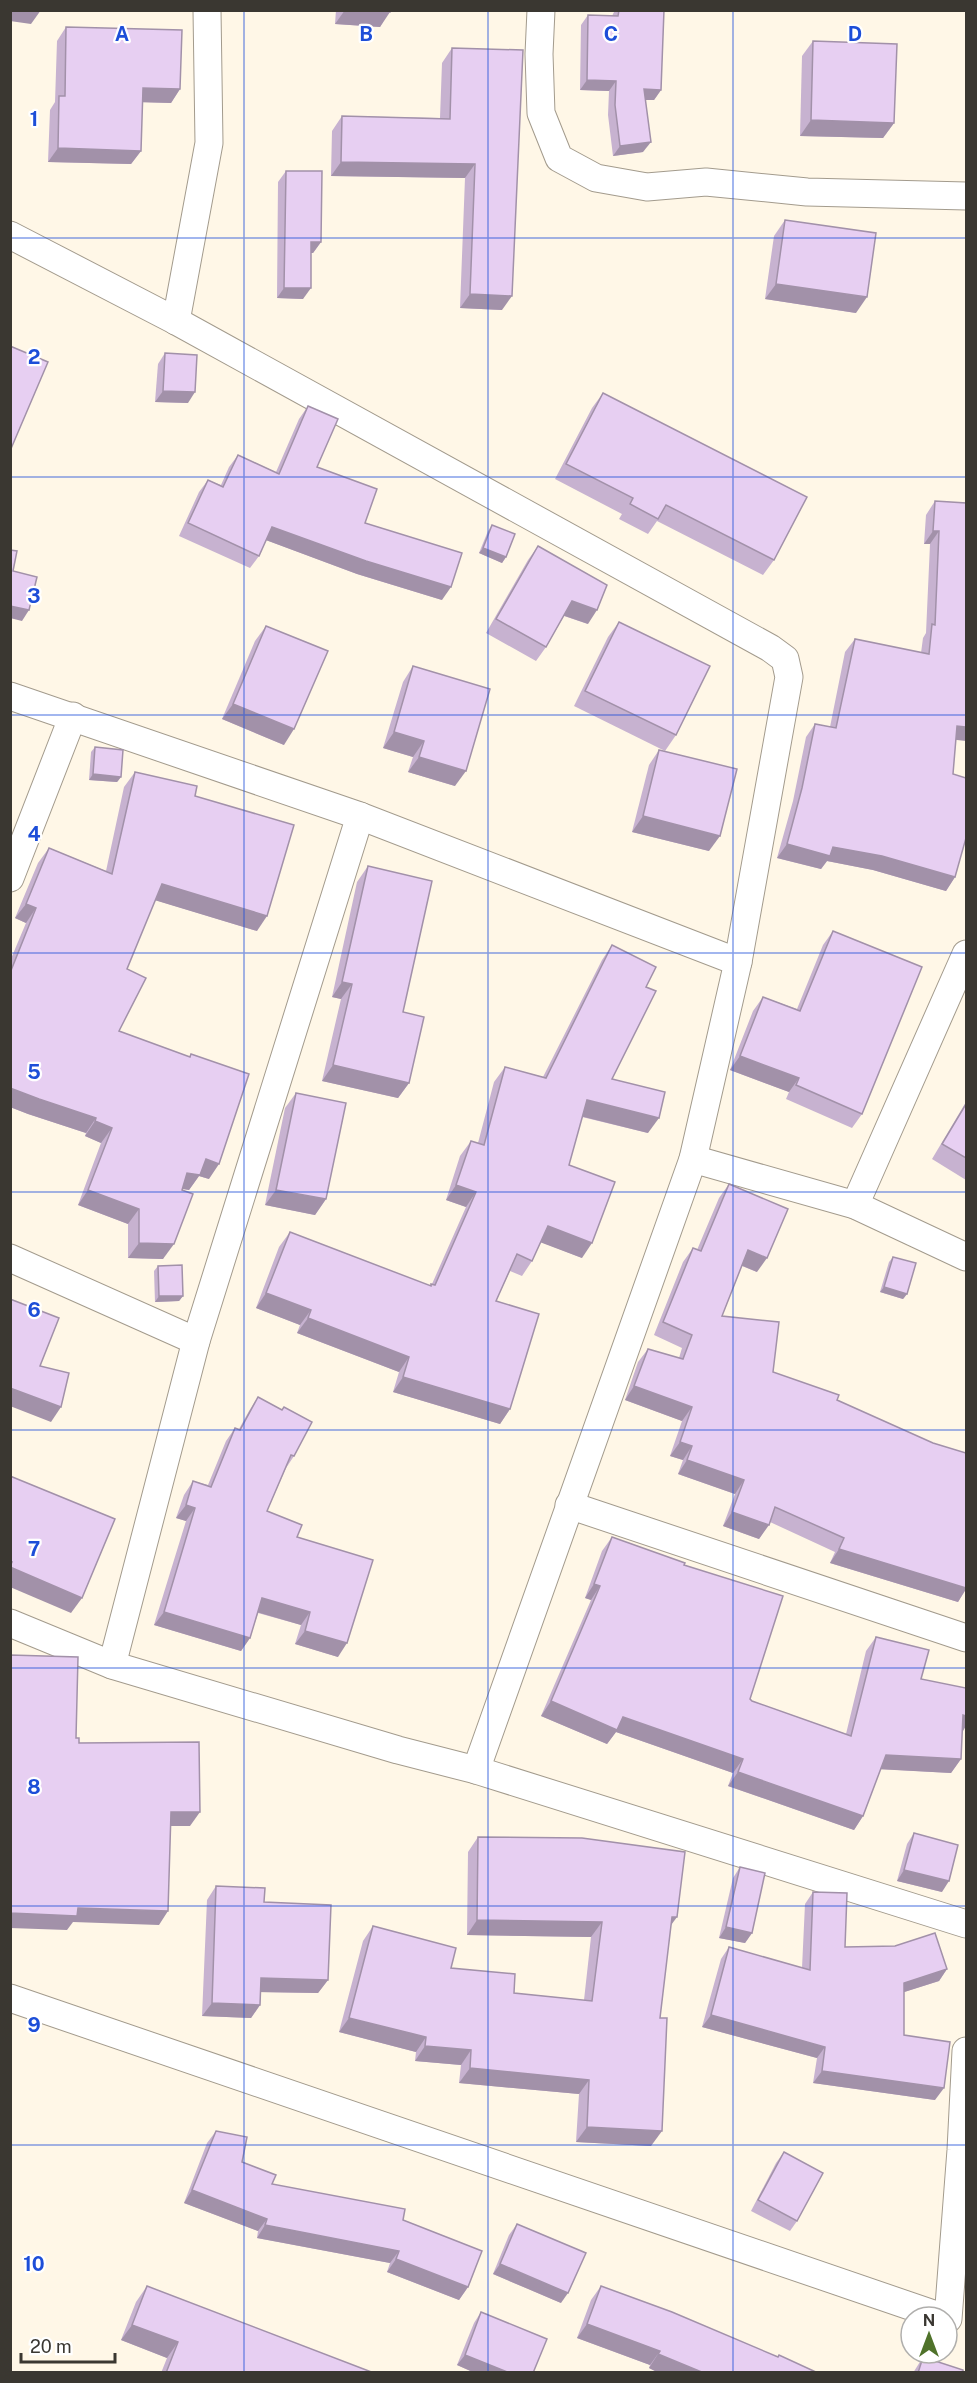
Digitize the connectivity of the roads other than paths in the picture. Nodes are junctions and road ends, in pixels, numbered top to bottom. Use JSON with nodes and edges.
{"nodes":[{"id":1,"x":207,"y":10,"type":"edge"},
{"id":2,"x":541,"y":10,"type":"edge"},
{"id":3,"x":966,"y":196,"type":"edge"},
{"id":4,"x":10,"y":235,"type":"edge"},
{"id":5,"x":176,"y":321,"type":"junction"},
{"id":6,"x":10,"y":696,"type":"edge"},
{"id":7,"x":73,"y":716,"type":"junction"},
{"id":8,"x":360,"y":816,"type":"junction"},
{"id":9,"x":10,"y":878,"type":"edge"},
{"id":10,"x":966,"y":954,"type":"edge"},
{"id":11,"x":738,"y":962,"type":"junction"},
{"id":12,"x":693,"y":1159,"type":"junction"},
{"id":13,"x":855,"y":1205,"type":"junction"},
{"id":14,"x":966,"y":1257,"type":"edge"},
{"id":15,"x":10,"y":1258,"type":"edge"},
{"id":16,"x":196,"y":1341,"type":"junction"},
{"id":17,"x":569,"y":1505,"type":"junction"},
{"id":18,"x":10,"y":1623,"type":"edge"},
{"id":19,"x":966,"y":1638,"type":"edge"},
{"id":20,"x":112,"y":1665,"type":"junction"},
{"id":21,"x":476,"y":1770,"type":"junction"},
{"id":22,"x":966,"y":1924,"type":"edge"},
{"id":23,"x":10,"y":1998,"type":"edge"},
{"id":24,"x":966,"y":2051,"type":"edge"},
{"id":25,"x":907,"y":2305,"type":"edge"},
{"id":26,"x":952,"y":2305,"type":"edge"}],
"edges":[{"from":1,"to":5,"type":"street"},
{"from":2,"to":3,"type":"street"},
{"from":4,"to":5,"type":"street"},
{"from":5,"to":11,"type":"street"},
{"from":6,"to":7,"type":"street"},
{"from":7,"to":8,"type":"street"},
{"from":7,"to":9,"type":"street"},
{"from":8,"to":11,"type":"street"},
{"from":8,"to":16,"type":"street"},
{"from":10,"to":13,"type":"street"},
{"from":11,"to":12,"type":"street"},
{"from":12,"to":13,"type":"street"},
{"from":12,"to":17,"type":"street"},
{"from":13,"to":14,"type":"street"},
{"from":15,"to":16,"type":"street"},
{"from":16,"to":20,"type":"street"},
{"from":17,"to":19,"type":"street"},
{"from":17,"to":21,"type":"street"},
{"from":18,"to":20,"type":"street"},
{"from":20,"to":21,"type":"street"},
{"from":21,"to":22,"type":"street"},
{"from":23,"to":25,"type":"street"},
{"from":24,"to":26,"type":"street"}]}
